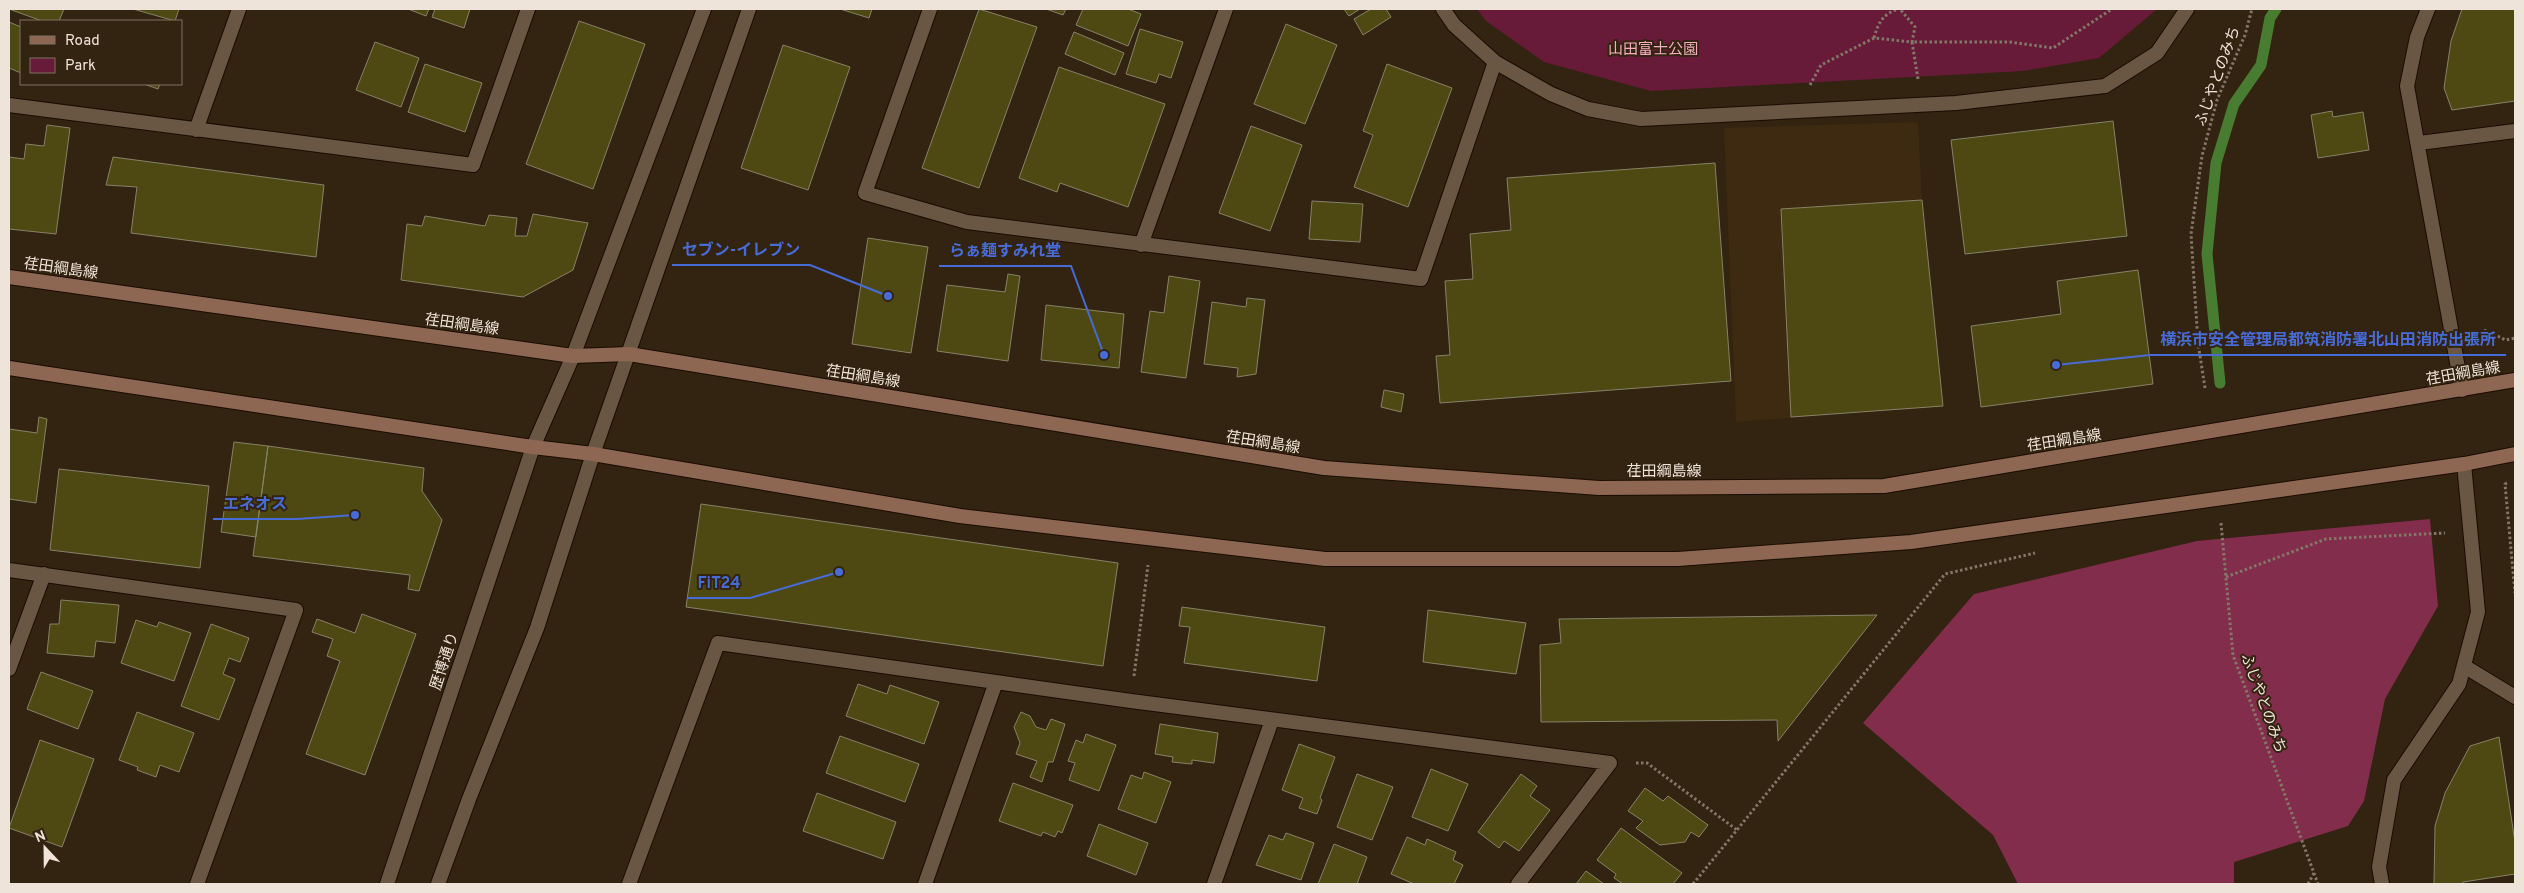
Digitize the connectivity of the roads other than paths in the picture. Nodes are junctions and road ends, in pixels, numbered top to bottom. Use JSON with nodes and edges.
{"nodes":[{"id":1,"x":239,"y":9,"type":"edge"},
{"id":2,"x":528,"y":9,"type":"edge"},
{"id":3,"x":704,"y":9,"type":"edge"},
{"id":4,"x":749,"y":9,"type":"edge"},
{"id":5,"x":930,"y":9,"type":"edge"},
{"id":6,"x":1226,"y":9,"type":"edge"},
{"id":7,"x":1443,"y":9,"type":"edge"},
{"id":8,"x":2187,"y":9,"type":"edge"},
{"id":9,"x":2428,"y":9,"type":"edge"},
{"id":10,"x":1495,"y":62,"type":"junction"},
{"id":11,"x":9,"y":104,"type":"edge"},
{"id":12,"x":196,"y":130,"type":"junction"},
{"id":13,"x":2515,"y":131,"type":"edge"},
{"id":14,"x":2419,"y":143,"type":"junction"},
{"id":15,"x":1141,"y":245,"type":"junction"},
{"id":16,"x":9,"y":277,"type":"edge"},
{"id":17,"x":628,"y":354,"type":"junction"},
{"id":18,"x":573,"y":356,"type":"junction"},
{"id":19,"x":9,"y":368,"type":"edge"},
{"id":20,"x":2515,"y":380,"type":"edge"},
{"id":21,"x":2462,"y":390,"type":"junction"},
{"id":22,"x":533,"y":447,"type":"junction"},
{"id":23,"x":593,"y":454,"type":"junction"},
{"id":24,"x":2515,"y":454,"type":"edge"},
{"id":25,"x":2464,"y":464,"type":"junction"},
{"id":26,"x":9,"y":570,"type":"edge"},
{"id":27,"x":44,"y":574,"type":"junction"},
{"id":28,"x":2464,"y":666,"type":"junction"},
{"id":29,"x":9,"y":669,"type":"edge"},
{"id":30,"x":996,"y":682,"type":"junction"},
{"id":31,"x":2515,"y":696,"type":"edge"},
{"id":32,"x":1272,"y":720,"type":"junction"},
{"id":33,"x":197,"y":884,"type":"edge"},
{"id":34,"x":387,"y":884,"type":"edge"},
{"id":35,"x":438,"y":884,"type":"edge"},
{"id":36,"x":629,"y":884,"type":"edge"},
{"id":37,"x":925,"y":884,"type":"edge"},
{"id":38,"x":1214,"y":884,"type":"edge"},
{"id":39,"x":1518,"y":884,"type":"edge"},
{"id":40,"x":2382,"y":884,"type":"edge"}],
"edges":[{"from":1,"to":12,"type":"street"},
{"from":2,"to":12,"type":"street"},
{"from":3,"to":18,"type":"street","name":"歴博通り"},
{"from":4,"to":17,"type":"street"},
{"from":5,"to":15,"type":"street"},
{"from":6,"to":15,"type":"street"},
{"from":7,"to":10,"type":"street"},
{"from":8,"to":10,"type":"street"},
{"from":9,"to":14,"type":"street"},
{"from":10,"to":15,"type":"street"},
{"from":11,"to":12,"type":"street"},
{"from":13,"to":14,"type":"street"},
{"from":14,"to":21,"type":"street"},
{"from":16,"to":18,"type":"main road","name":"荏田綱島線"},
{"from":17,"to":18,"type":"main road","name":"荏田綱島線"},
{"from":17,"to":21,"type":"main road","name":"荏田綱島線"},
{"from":17,"to":23,"type":"street"},
{"from":18,"to":22,"type":"street","name":"歴博通り"},
{"from":19,"to":22,"type":"main road"},
{"from":20,"to":21,"type":"main road","name":"荏田綱島線"},
{"from":22,"to":23,"type":"main road"},
{"from":22,"to":34,"type":"street","name":"歴博通り"},
{"from":23,"to":25,"type":"main road"},
{"from":23,"to":35,"type":"street"},
{"from":24,"to":25,"type":"main road"},
{"from":25,"to":28,"type":"street"},
{"from":26,"to":27,"type":"street"},
{"from":27,"to":29,"type":"street"},
{"from":27,"to":33,"type":"street"},
{"from":28,"to":31,"type":"street"},
{"from":28,"to":40,"type":"street"},
{"from":30,"to":32,"type":"street"},
{"from":30,"to":36,"type":"street"},
{"from":30,"to":37,"type":"street"},
{"from":32,"to":38,"type":"street"},
{"from":32,"to":39,"type":"street"}]}
